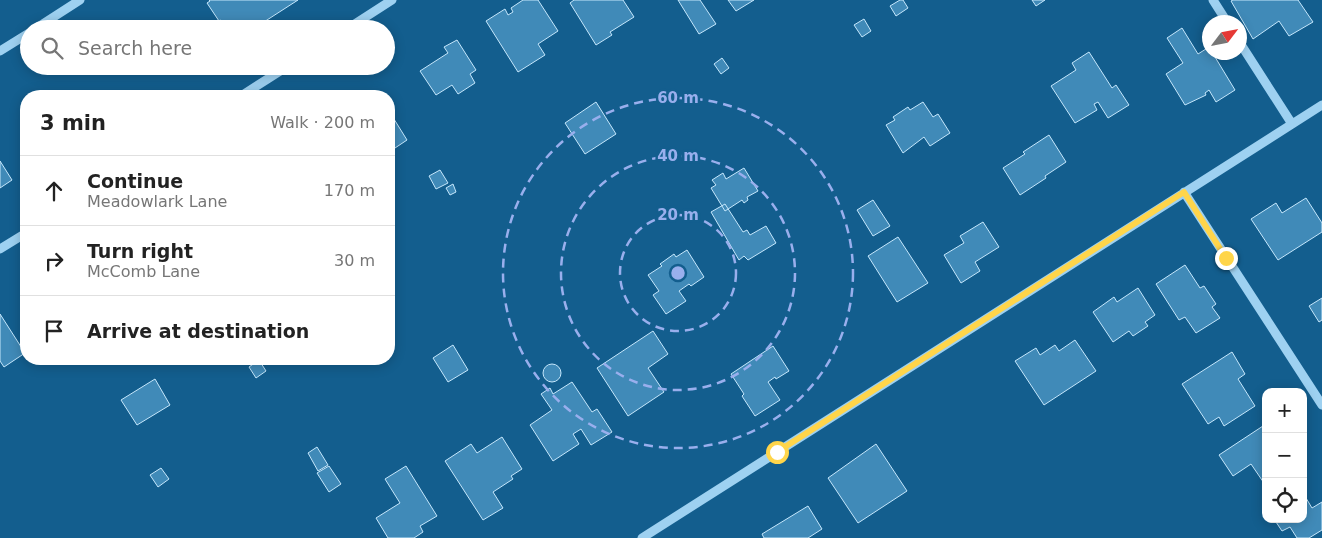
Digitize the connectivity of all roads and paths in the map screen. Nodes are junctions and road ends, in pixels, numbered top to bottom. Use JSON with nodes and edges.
{"nodes":[{"id":1,"x":80,"y":0,"type":"edge"},
{"id":2,"x":374,"y":0,"type":"edge"},
{"id":3,"x":392,"y":0,"type":"edge"},
{"id":4,"x":1213,"y":0,"type":"edge"},
{"id":5,"x":379,"y":8,"type":"junction"},
{"id":6,"x":1223,"y":15,"type":"edge"},
{"id":7,"x":49,"y":20,"type":"edge"},
{"id":8,"x":361,"y":20,"type":"edge"},
{"id":9,"x":20,"y":39,"type":"edge"},
{"id":10,"x":0,"y":51,"type":"edge"},
{"id":11,"x":1247,"y":54,"type":"edge"},
{"id":12,"x":274,"y":75,"type":"edge"},
{"id":13,"x":251,"y":90,"type":"edge"},
{"id":14,"x":1322,"y":105,"type":"edge"},
{"id":15,"x":1292,"y":124,"type":"junction"},
{"id":16,"x":1184,"y":192,"type":"junction"},
{"id":17,"x":20,"y":237,"type":"edge"},
{"id":18,"x":0,"y":249,"type":"edge"},
{"id":19,"x":1322,"y":405,"type":"edge"},
{"id":20,"x":642,"y":538,"type":"edge"}],
"edges":[{"from":1,"to":7,"type":"street"},
{"from":2,"to":5,"type":"street"},
{"from":3,"to":5,"type":"street"},
{"from":4,"to":6,"type":"street"},
{"from":5,"to":8,"type":"street"},
{"from":9,"to":10,"type":"street"},
{"from":11,"to":15,"type":"street"},
{"from":12,"to":13,"type":"street"},
{"from":14,"to":15,"type":"street"},
{"from":15,"to":16,"type":"street"},
{"from":16,"to":19,"type":"street"},
{"from":16,"to":20,"type":"street"},
{"from":17,"to":18,"type":"street"}]}
